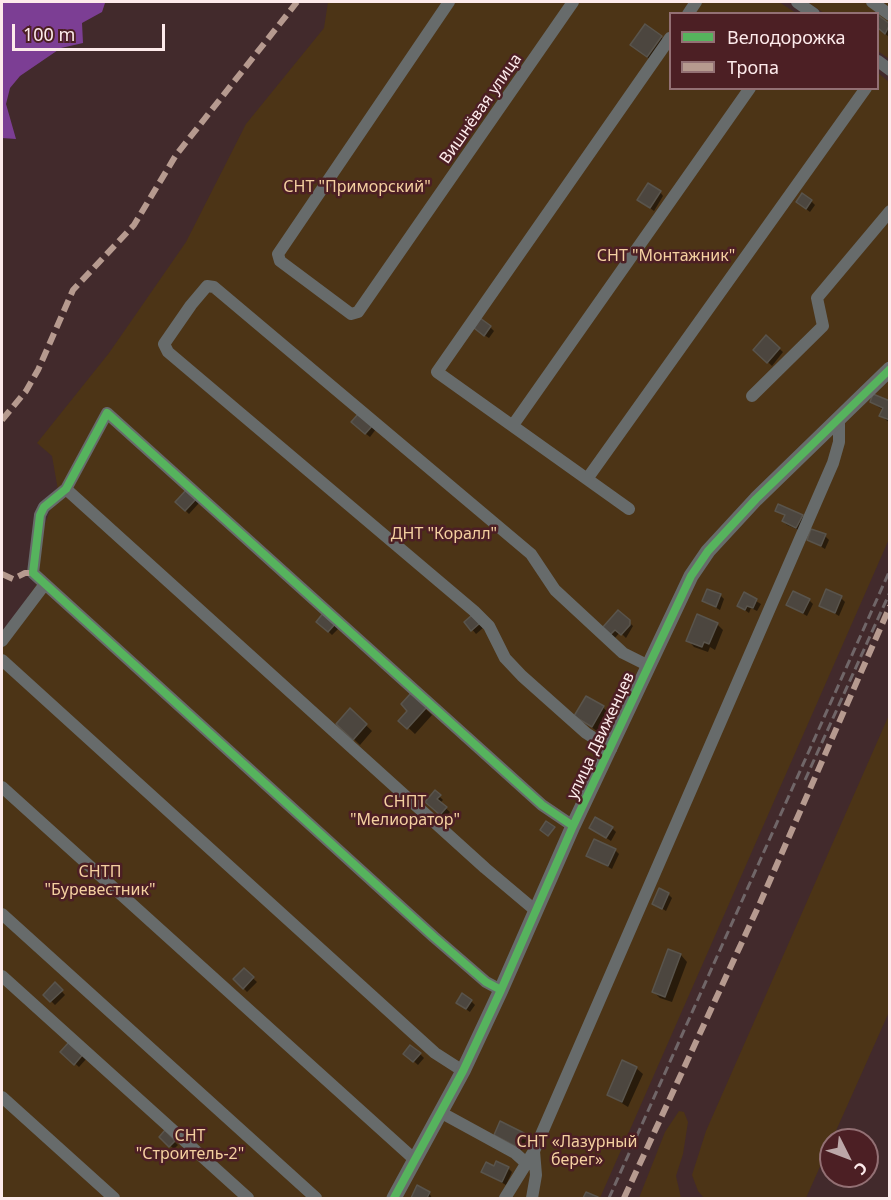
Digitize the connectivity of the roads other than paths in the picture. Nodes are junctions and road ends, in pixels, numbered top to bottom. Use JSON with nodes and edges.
{"nodes":[{"id":1,"x":449,"y":2,"type":"edge"},
{"id":2,"x":573,"y":2,"type":"edge"},
{"id":3,"x":872,"y":2,"type":"edge"},
{"id":4,"x":890,"y":15,"type":"edge"},
{"id":5,"x":669,"y":39,"type":"edge"},
{"id":6,"x":749,"y":90,"type":"edge"},
{"id":7,"x":865,"y":90,"type":"edge"},
{"id":8,"x":890,"y":211,"type":"edge"},
{"id":9,"x":890,"y":369,"type":"edge"},
{"id":10,"x":752,"y":396,"type":"dead end"},
{"id":11,"x":839,"y":419,"type":"junction"},
{"id":12,"x":513,"y":425,"type":"junction"},
{"id":13,"x":587,"y":479,"type":"junction"},
{"id":14,"x":66,"y":489,"type":"junction"},
{"id":15,"x":629,"y":509,"type":"dead end"},
{"id":16,"x":45,"y":584,"type":"junction"},
{"id":17,"x":2,"y":641,"type":"edge"},
{"id":18,"x":2,"y":660,"type":"edge"},
{"id":19,"x":649,"y":666,"type":"junction"},
{"id":20,"x":611,"y":749,"type":"junction"},
{"id":21,"x":2,"y":787,"type":"edge"},
{"id":22,"x":573,"y":826,"type":"junction"},
{"id":23,"x":536,"y":910,"type":"junction"},
{"id":24,"x":2,"y":914,"type":"edge"},
{"id":25,"x":2,"y":975,"type":"edge"},
{"id":26,"x":501,"y":990,"type":"junction"},
{"id":27,"x":463,"y":1071,"type":"junction"},
{"id":28,"x":2,"y":1097,"type":"edge"},
{"id":29,"x":440,"y":1112,"type":"junction"},
{"id":30,"x":534,"y":1151,"type":"junction"},
{"id":31,"x":414,"y":1159,"type":"junction"},
{"id":32,"x":525,"y":1162,"type":"junction"},
{"id":33,"x":114,"y":1198,"type":"edge"},
{"id":34,"x":248,"y":1198,"type":"edge"},
{"id":35,"x":316,"y":1198,"type":"edge"},
{"id":36,"x":394,"y":1198,"type":"edge"},
{"id":37,"x":505,"y":1198,"type":"edge"},
{"id":38,"x":532,"y":1198,"type":"edge"}],
"edges":[{"from":1,"to":2,"type":"street","name":"Вишнёвая улица"},
{"from":3,"to":4,"type":"street"},
{"from":5,"to":12,"type":"street"},
{"from":6,"to":12,"type":"street"},
{"from":7,"to":13,"type":"street"},
{"from":8,"to":10,"type":"street"},
{"from":9,"to":11,"type":"street","name":"улица Движенцев"},
{"from":11,"to":19,"type":"street","name":"улица Движенцев"},
{"from":11,"to":30,"type":"street"},
{"from":12,"to":13,"type":"street"},
{"from":13,"to":15,"type":"street"},
{"from":14,"to":16,"type":"street"},
{"from":14,"to":22,"type":"street"},
{"from":14,"to":23,"type":"street"},
{"from":16,"to":17,"type":"street"},
{"from":16,"to":26,"type":"street"},
{"from":18,"to":27,"type":"street"},
{"from":19,"to":20,"type":"street","name":"улица Движенцев"},
{"from":19,"to":20,"type":"street"},
{"from":20,"to":22,"type":"street","name":"улица Движенцев"},
{"from":21,"to":31,"type":"street"},
{"from":22,"to":23,"type":"street","name":"улица Движенцев"},
{"from":23,"to":26,"type":"street","name":"улица Движенцев"},
{"from":24,"to":35,"type":"street"},
{"from":25,"to":34,"type":"street"},
{"from":26,"to":27,"type":"street","name":"улица Движенцев"},
{"from":27,"to":29,"type":"street","name":"улица Движенцев"},
{"from":28,"to":33,"type":"street"},
{"from":29,"to":31,"type":"street","name":"улица Движенцев"},
{"from":29,"to":32,"type":"street"},
{"from":30,"to":32,"type":"street"},
{"from":30,"to":38,"type":"street"},
{"from":31,"to":36,"type":"street","name":"улица Движенцев"},
{"from":32,"to":37,"type":"street"}]}
